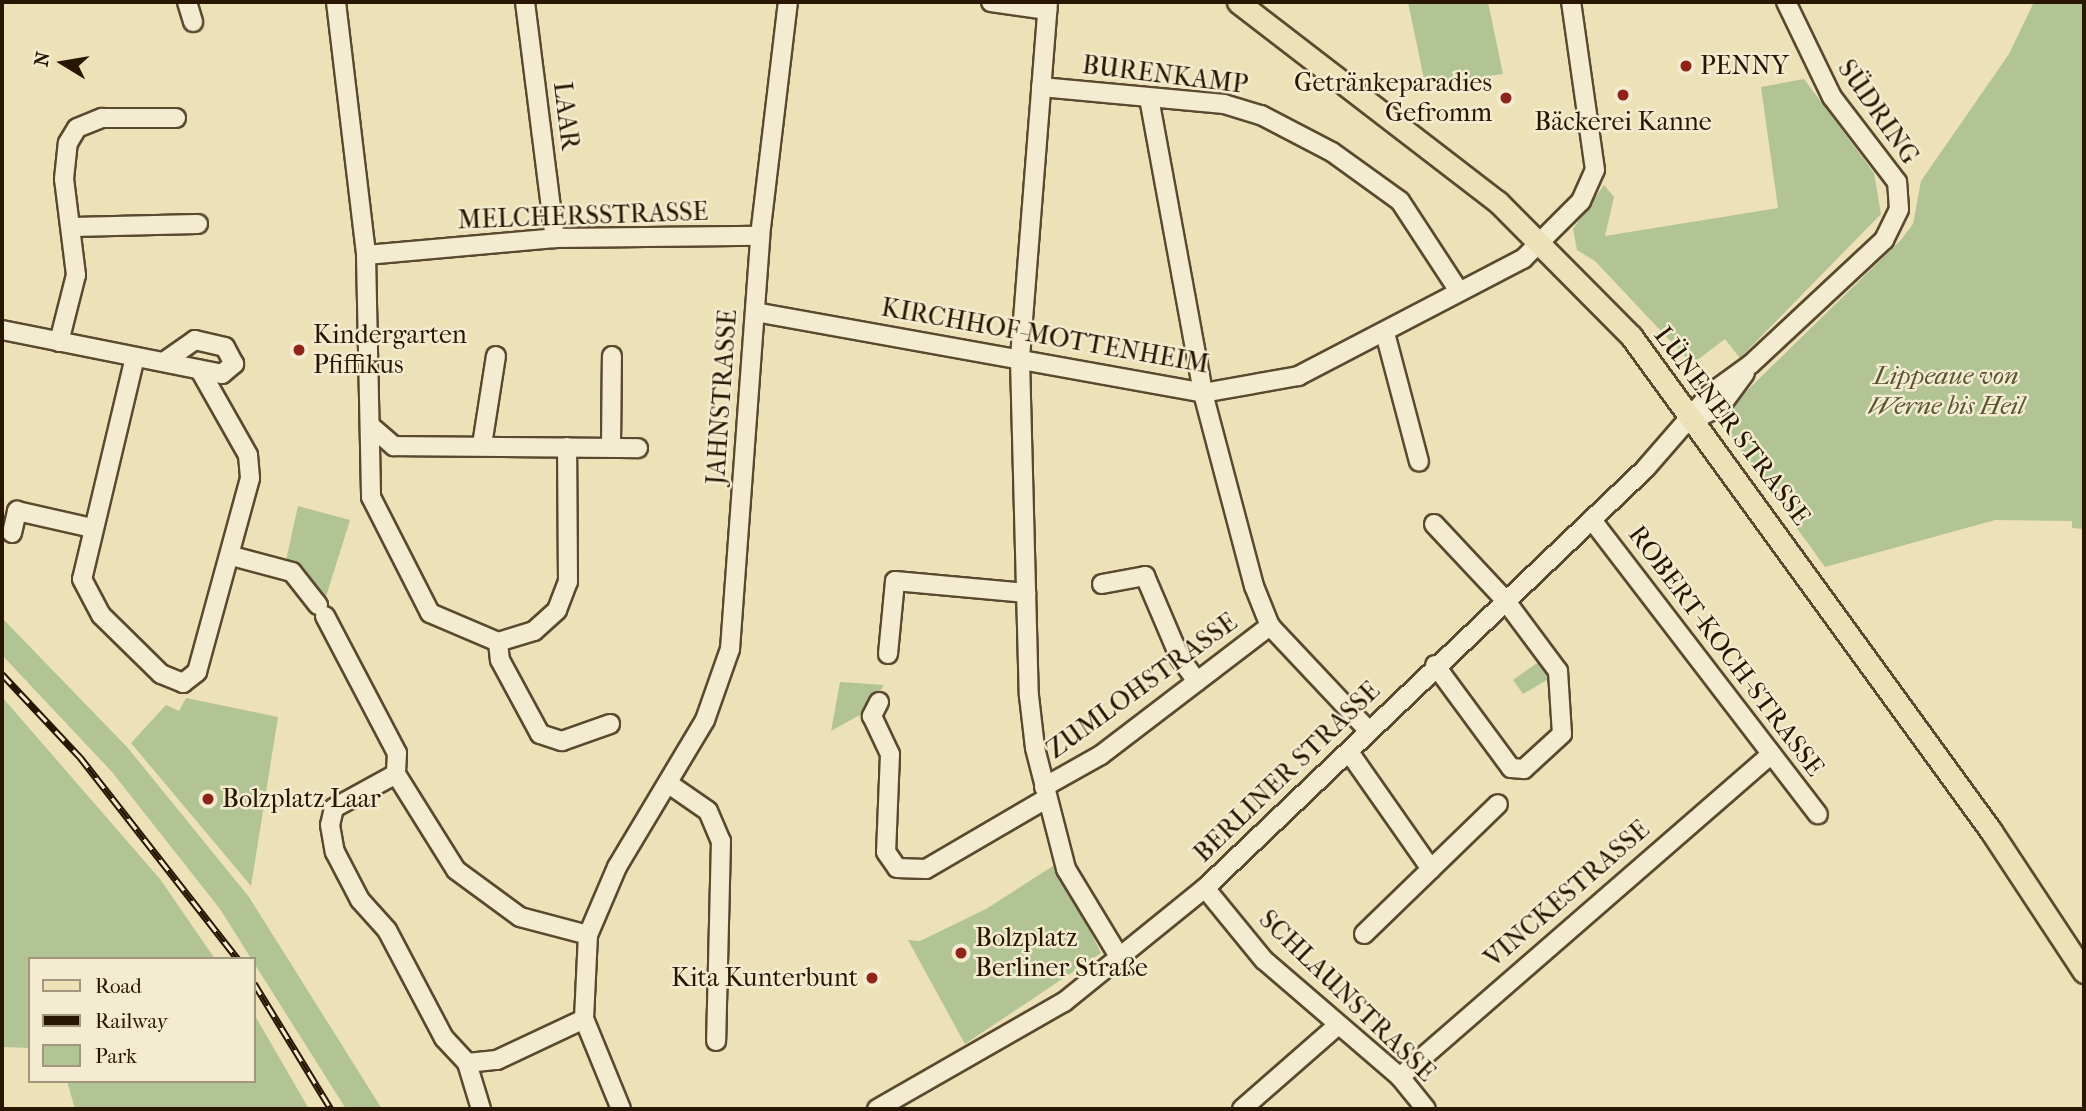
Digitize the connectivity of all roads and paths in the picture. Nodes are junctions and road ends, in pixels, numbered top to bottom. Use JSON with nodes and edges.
{"nodes":[{"id":1,"x":187,"y":2,"type":"edge"},
{"id":2,"x":336,"y":2,"type":"edge"},
{"id":3,"x":524,"y":2,"type":"edge"},
{"id":4,"x":788,"y":2,"type":"edge"},
{"id":5,"x":991,"y":2,"type":"edge"},
{"id":6,"x":1238,"y":2,"type":"edge"},
{"id":7,"x":1571,"y":2,"type":"edge"},
{"id":8,"x":1786,"y":2,"type":"edge"},
{"id":9,"x":1048,"y":6,"type":"edge"},
{"id":10,"x":193,"y":22,"type":"dead end"},
{"id":11,"x":1041,"y":87,"type":"junction"},
{"id":12,"x":1149,"y":97,"type":"junction"},
{"id":13,"x":176,"y":118,"type":"dead end"},
{"id":14,"x":198,"y":224,"type":"dead end"},
{"id":15,"x":72,"y":227,"type":"junction"},
{"id":16,"x":760,"y":236,"type":"junction"},
{"id":17,"x":555,"y":238,"type":"junction"},
{"id":18,"x":1542,"y":241,"type":"junction"},
{"id":19,"x":366,"y":255,"type":"junction"},
{"id":20,"x":1459,"y":291,"type":"junction"},
{"id":21,"x":755,"y":312,"type":"junction"},
{"id":22,"x":2,"y":330,"type":"edge"},
{"id":23,"x":1385,"y":333,"type":"junction"},
{"id":24,"x":59,"y":342,"type":"junction"},
{"id":25,"x":496,"y":356,"type":"dead end"},
{"id":26,"x":612,"y":356,"type":"dead end"},
{"id":27,"x":135,"y":357,"type":"junction"},
{"id":28,"x":1020,"y":360,"type":"junction"},
{"id":29,"x":164,"y":362,"type":"junction"},
{"id":30,"x":200,"y":369,"type":"junction"},
{"id":31,"x":1203,"y":393,"type":"junction"},
{"id":32,"x":1694,"y":419,"type":"junction"},
{"id":33,"x":373,"y":428,"type":"junction"},
{"id":34,"x":482,"y":445,"type":"junction"},
{"id":35,"x":611,"y":446,"type":"junction"},
{"id":36,"x":567,"y":447,"type":"junction"},
{"id":37,"x":638,"y":448,"type":"dead end"},
{"id":38,"x":1419,"y":462,"type":"dead end"},
{"id":39,"x":1592,"y":520,"type":"junction"},
{"id":40,"x":1434,"y":524,"type":"dead end"},
{"id":41,"x":92,"y":528,"type":"junction"},
{"id":42,"x":12,"y":533,"type":"dead end"},
{"id":43,"x":232,"y":556,"type":"junction"},
{"id":44,"x":1102,"y":583,"type":"dead end"},
{"id":45,"x":1026,"y":593,"type":"junction"},
{"id":46,"x":1506,"y":600,"type":"junction"},
{"id":47,"x":1270,"y":626,"type":"junction"},
{"id":48,"x":498,"y":642,"type":"junction"},
{"id":49,"x":888,"y":654,"type":"dead end"},
{"id":50,"x":1435,"y":665,"type":"junction"},
{"id":51,"x":1197,"y":681,"type":"junction"},
{"id":52,"x":879,"y":702,"type":"dead end"},
{"id":53,"x":610,"y":724,"type":"dead end"},
{"id":54,"x":1369,"y":731,"type":"junction"},
{"id":55,"x":1349,"y":752,"type":"junction"},
{"id":56,"x":1771,"y":754,"type":"junction"},
{"id":57,"x":396,"y":774,"type":"junction"},
{"id":58,"x":669,"y":783,"type":"junction"},
{"id":59,"x":1045,"y":793,"type":"junction"},
{"id":60,"x":1498,"y":804,"type":"dead end"},
{"id":61,"x":1818,"y":814,"type":"dead end"},
{"id":62,"x":1431,"y":869,"type":"junction"},
{"id":63,"x":1205,"y":888,"type":"junction"},
{"id":64,"x":1364,"y":934,"type":"dead end"},
{"id":65,"x":588,"y":935,"type":"junction"},
{"id":66,"x":1120,"y":958,"type":"junction"},
{"id":67,"x":2084,"y":972,"type":"edge"},
{"id":68,"x":584,"y":1019,"type":"junction"},
{"id":69,"x":1338,"y":1025,"type":"junction"},
{"id":70,"x":716,"y":1041,"type":"dead end"},
{"id":71,"x":467,"y":1063,"type":"junction"},
{"id":72,"x":1400,"y":1077,"type":"junction"},
{"id":73,"x":481,"y":1109,"type":"edge"},
{"id":74,"x":621,"y":1109,"type":"edge"},
{"id":75,"x":877,"y":1109,"type":"edge"},
{"id":76,"x":1242,"y":1109,"type":"edge"},
{"id":77,"x":1426,"y":1109,"type":"edge"}],
"edges":[{"from":1,"to":10,"type":"street"},
{"from":2,"to":19,"type":"street"},
{"from":3,"to":17,"type":"street","name":"LAAR"},
{"from":4,"to":16,"type":"street","name":"JAHNSTRASSE"},
{"from":5,"to":9,"type":"street"},
{"from":6,"to":18,"type":"main road","name":"LÜNENER STRASSE"},
{"from":7,"to":18,"type":"street","name":"KIRCHHOF-MOTTENHEIM"},
{"from":8,"to":32,"type":"street","name":"SÜDRING"},
{"from":9,"to":11,"type":"street"},
{"from":11,"to":12,"type":"street","name":"BURENKAMP"},
{"from":11,"to":28,"type":"street"},
{"from":12,"to":20,"type":"street","name":"BURENKAMP"},
{"from":12,"to":31,"type":"street"},
{"from":13,"to":15,"type":"street"},
{"from":14,"to":15,"type":"street"},
{"from":15,"to":24,"type":"street"},
{"from":16,"to":17,"type":"street","name":"MELCHERSSTRASSE"},
{"from":16,"to":21,"type":"street","name":"JAHNSTRASSE"},
{"from":17,"to":19,"type":"street","name":"MELCHERSSTRASSE"},
{"from":18,"to":20,"type":"street","name":"KIRCHHOF-MOTTENHEIM"},
{"from":18,"to":32,"type":"main road","name":"LÜNENER STRASSE"},
{"from":19,"to":33,"type":"street"},
{"from":20,"to":23,"type":"street","name":"KIRCHHOF-MOTTENHEIM"},
{"from":21,"to":28,"type":"street","name":"KIRCHHOF-MOTTENHEIM"},
{"from":21,"to":58,"type":"street","name":"JAHNSTRASSE"},
{"from":22,"to":24,"type":"street"},
{"from":23,"to":31,"type":"street","name":"KIRCHHOF-MOTTENHEIM"},
{"from":23,"to":38,"type":"street"},
{"from":24,"to":27,"type":"street"},
{"from":25,"to":34,"type":"street"},
{"from":26,"to":35,"type":"street"},
{"from":27,"to":29,"type":"street"},
{"from":27,"to":41,"type":"street"},
{"from":28,"to":31,"type":"street","name":"KIRCHHOF-MOTTENHEIM"},
{"from":28,"to":45,"type":"street"},
{"from":29,"to":30,"type":"street"},
{"from":29,"to":30,"type":"street"},
{"from":30,"to":43,"type":"street"},
{"from":31,"to":47,"type":"street"},
{"from":32,"to":39,"type":"street","name":"BERLINER STRASSE"},
{"from":32,"to":67,"type":"main road","name":"LÜNENER STRASSE"},
{"from":33,"to":34,"type":"street"},
{"from":33,"to":48,"type":"street"},
{"from":34,"to":36,"type":"street"},
{"from":35,"to":36,"type":"street"},
{"from":35,"to":37,"type":"street"},
{"from":36,"to":48,"type":"street"},
{"from":39,"to":46,"type":"street","name":"BERLINER STRASSE"},
{"from":39,"to":56,"type":"street","name":"ROBERT-KOCH-STRASSE"},
{"from":40,"to":46,"type":"street"},
{"from":41,"to":42,"type":"street"},
{"from":41,"to":43,"type":"street"},
{"from":43,"to":57,"type":"street"},
{"from":44,"to":51,"type":"street"},
{"from":45,"to":49,"type":"street"},
{"from":45,"to":59,"type":"street"},
{"from":46,"to":50,"type":"street","name":"BERLINER STRASSE"},
{"from":46,"to":50,"type":"street"},
{"from":47,"to":51,"type":"street","name":"ZUMLOHSTRASSE"},
{"from":47,"to":54,"type":"street"},
{"from":48,"to":53,"type":"street"},
{"from":50,"to":54,"type":"street","name":"BERLINER STRASSE"},
{"from":51,"to":59,"type":"street","name":"ZUMLOHSTRASSE"},
{"from":52,"to":59,"type":"street","name":"ZUMLOHSTRASSE"},
{"from":54,"to":55,"type":"street","name":"BERLINER STRASSE"},
{"from":55,"to":62,"type":"street"},
{"from":55,"to":63,"type":"street","name":"BERLINER STRASSE"},
{"from":56,"to":61,"type":"street","name":"ROBERT-KOCH-STRASSE"},
{"from":56,"to":72,"type":"street","name":"VINCKESTRASSE"},
{"from":57,"to":65,"type":"street"},
{"from":57,"to":71,"type":"street"},
{"from":58,"to":65,"type":"street","name":"JAHNSTRASSE"},
{"from":58,"to":70,"type":"street"},
{"from":59,"to":66,"type":"street"},
{"from":60,"to":62,"type":"street"},
{"from":62,"to":64,"type":"street"},
{"from":63,"to":66,"type":"street","name":"BERLINER STRASSE"},
{"from":63,"to":69,"type":"street","name":"SCHLAUNSTRASSE"},
{"from":65,"to":68,"type":"street","name":"JAHNSTRASSE"},
{"from":66,"to":75,"type":"street","name":"BERLINER STRASSE"},
{"from":68,"to":71,"type":"street"},
{"from":68,"to":74,"type":"street","name":"JAHNSTRASSE"},
{"from":69,"to":72,"type":"street","name":"SCHLAUNSTRASSE"},
{"from":69,"to":76,"type":"street"},
{"from":71,"to":73,"type":"street"},
{"from":72,"to":77,"type":"street","name":"SCHLAUNSTRASSE"}]}
